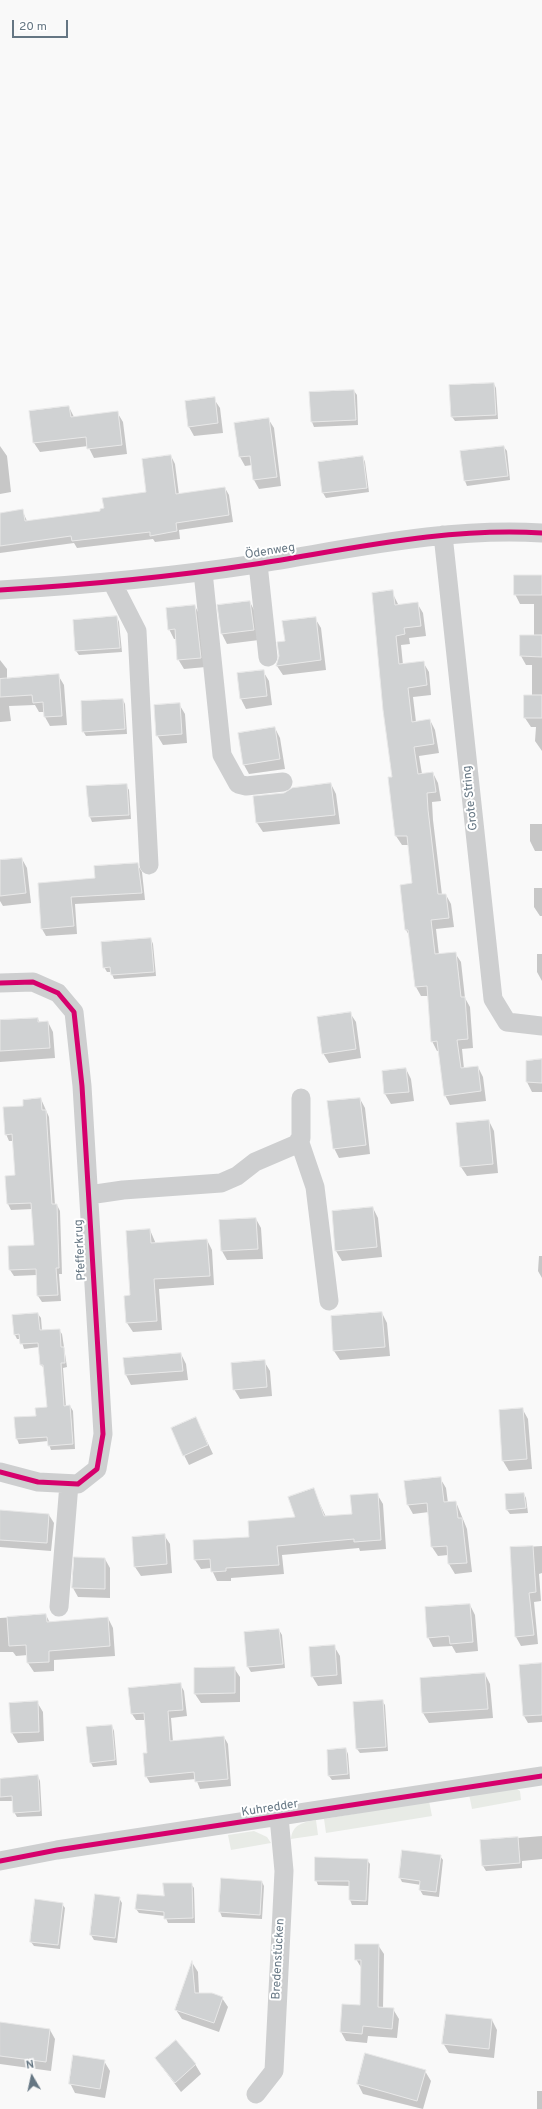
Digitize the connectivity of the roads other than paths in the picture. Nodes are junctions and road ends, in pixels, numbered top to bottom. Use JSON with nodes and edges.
{"nodes":[{"id":1,"x":542,"y":533,"type":"edge"},
{"id":2,"x":443,"y":536,"type":"junction"},
{"id":3,"x":258,"y":564,"type":"junction"},
{"id":4,"x":203,"y":572,"type":"junction"},
{"id":5,"x":112,"y":582,"type":"junction"},
{"id":6,"x":0,"y":590,"type":"edge"},
{"id":7,"x":268,"y":657,"type":"dead end"},
{"id":8,"x":283,"y":782,"type":"dead end"},
{"id":9,"x":149,"y":864,"type":"dead end"},
{"id":10,"x":0,"y":983,"type":"edge"},
{"id":11,"x":542,"y":1026,"type":"edge"},
{"id":12,"x":301,"y":1098,"type":"dead end"},
{"id":13,"x":299,"y":1140,"type":"junction"},
{"id":14,"x":89,"y":1195,"type":"junction"},
{"id":15,"x":329,"y":1301,"type":"dead end"},
{"id":16,"x":0,"y":1472,"type":"edge"},
{"id":17,"x":69,"y":1484,"type":"junction"},
{"id":18,"x":59,"y":1607,"type":"dead end"},
{"id":19,"x":542,"y":1776,"type":"edge"},
{"id":20,"x":279,"y":1817,"type":"junction"},
{"id":21,"x":0,"y":1861,"type":"edge"},
{"id":22,"x":256,"y":2094,"type":"dead end"}],
"edges":[{"from":1,"to":2,"type":"street","name":"Ödenweg"},
{"from":2,"to":3,"type":"street","name":"Ödenweg"},
{"from":2,"to":11,"type":"street","name":"Grote String"},
{"from":3,"to":4,"type":"street","name":"Ödenweg"},
{"from":3,"to":7,"type":"street"},
{"from":4,"to":5,"type":"street","name":"Ödenweg"},
{"from":4,"to":8,"type":"street"},
{"from":5,"to":6,"type":"street","name":"Ödenweg"},
{"from":5,"to":9,"type":"street"},
{"from":10,"to":14,"type":"street","name":"Pfefferkrug"},
{"from":12,"to":13,"type":"street"},
{"from":13,"to":14,"type":"street"},
{"from":13,"to":15,"type":"street"},
{"from":14,"to":17,"type":"street","name":"Pfefferkrug"},
{"from":16,"to":17,"type":"street","name":"Pfefferkrug"},
{"from":17,"to":18,"type":"street"},
{"from":19,"to":20,"type":"street","name":"Kuhredder"},
{"from":20,"to":21,"type":"street","name":"Kuhredder"},
{"from":20,"to":22,"type":"street","name":"Bredenstücken"}]}
